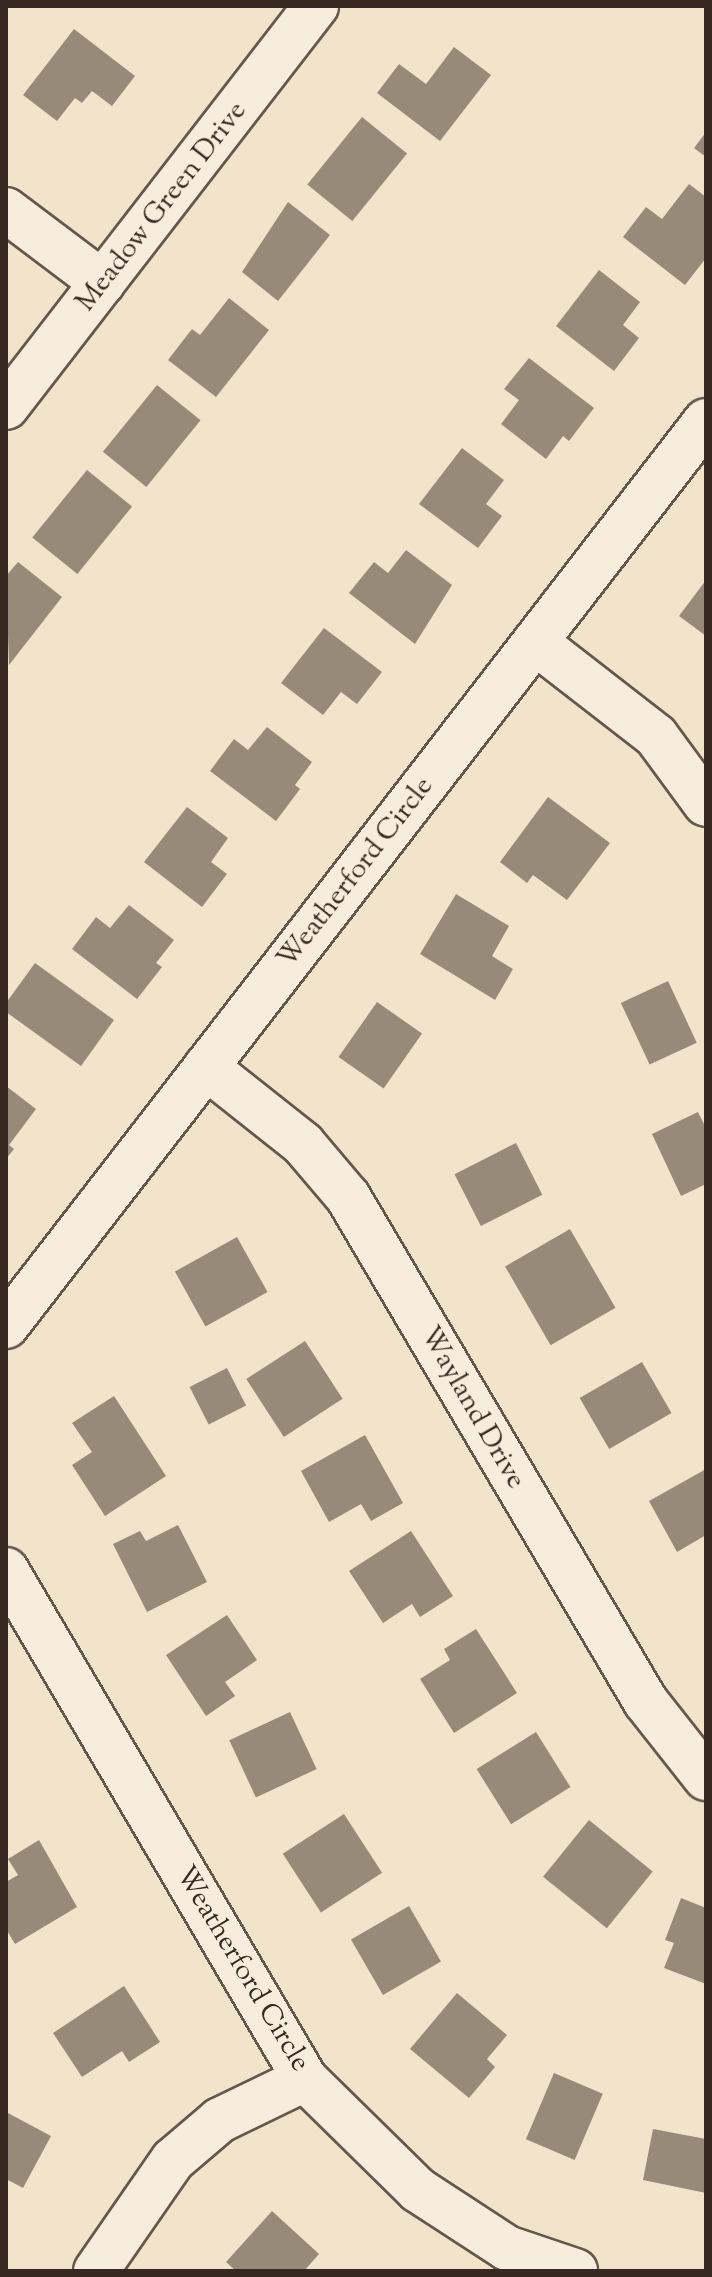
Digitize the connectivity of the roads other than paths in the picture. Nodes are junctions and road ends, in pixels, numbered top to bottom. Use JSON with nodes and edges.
{"nodes":[{"id":1,"x":316,"y":6,"type":"edge"},
{"id":2,"x":6,"y":210,"type":"edge"},
{"id":3,"x":103,"y":283,"type":"junction"},
{"id":4,"x":6,"y":407,"type":"edge"},
{"id":5,"x":706,"y":421,"type":"edge"},
{"id":6,"x":535,"y":642,"type":"junction"},
{"id":7,"x":706,"y":804,"type":"edge"},
{"id":8,"x":206,"y":1067,"type":"junction"},
{"id":9,"x":6,"y":1326,"type":"edge"},
{"id":10,"x":6,"y":1570,"type":"edge"},
{"id":11,"x":706,"y":1778,"type":"edge"},
{"id":12,"x":305,"y":2079,"type":"junction"},
{"id":13,"x":96,"y":2271,"type":"edge"},
{"id":14,"x":575,"y":2271,"type":"edge"}],
"edges":[{"from":1,"to":3,"type":"street","name":"Meadow Green Drive"},
{"from":2,"to":3,"type":"street"},
{"from":3,"to":4,"type":"street","name":"Meadow Green Drive"},
{"from":5,"to":6,"type":"street","name":"Weatherford Circle"},
{"from":6,"to":7,"type":"street"},
{"from":6,"to":8,"type":"street","name":"Weatherford Circle"},
{"from":8,"to":9,"type":"street","name":"Weatherford Circle"},
{"from":8,"to":11,"type":"street","name":"Wayland Drive"},
{"from":10,"to":12,"type":"street","name":"Weatherford Circle"},
{"from":12,"to":13,"type":"street"},
{"from":12,"to":14,"type":"street","name":"Weatherford Circle"}]}
